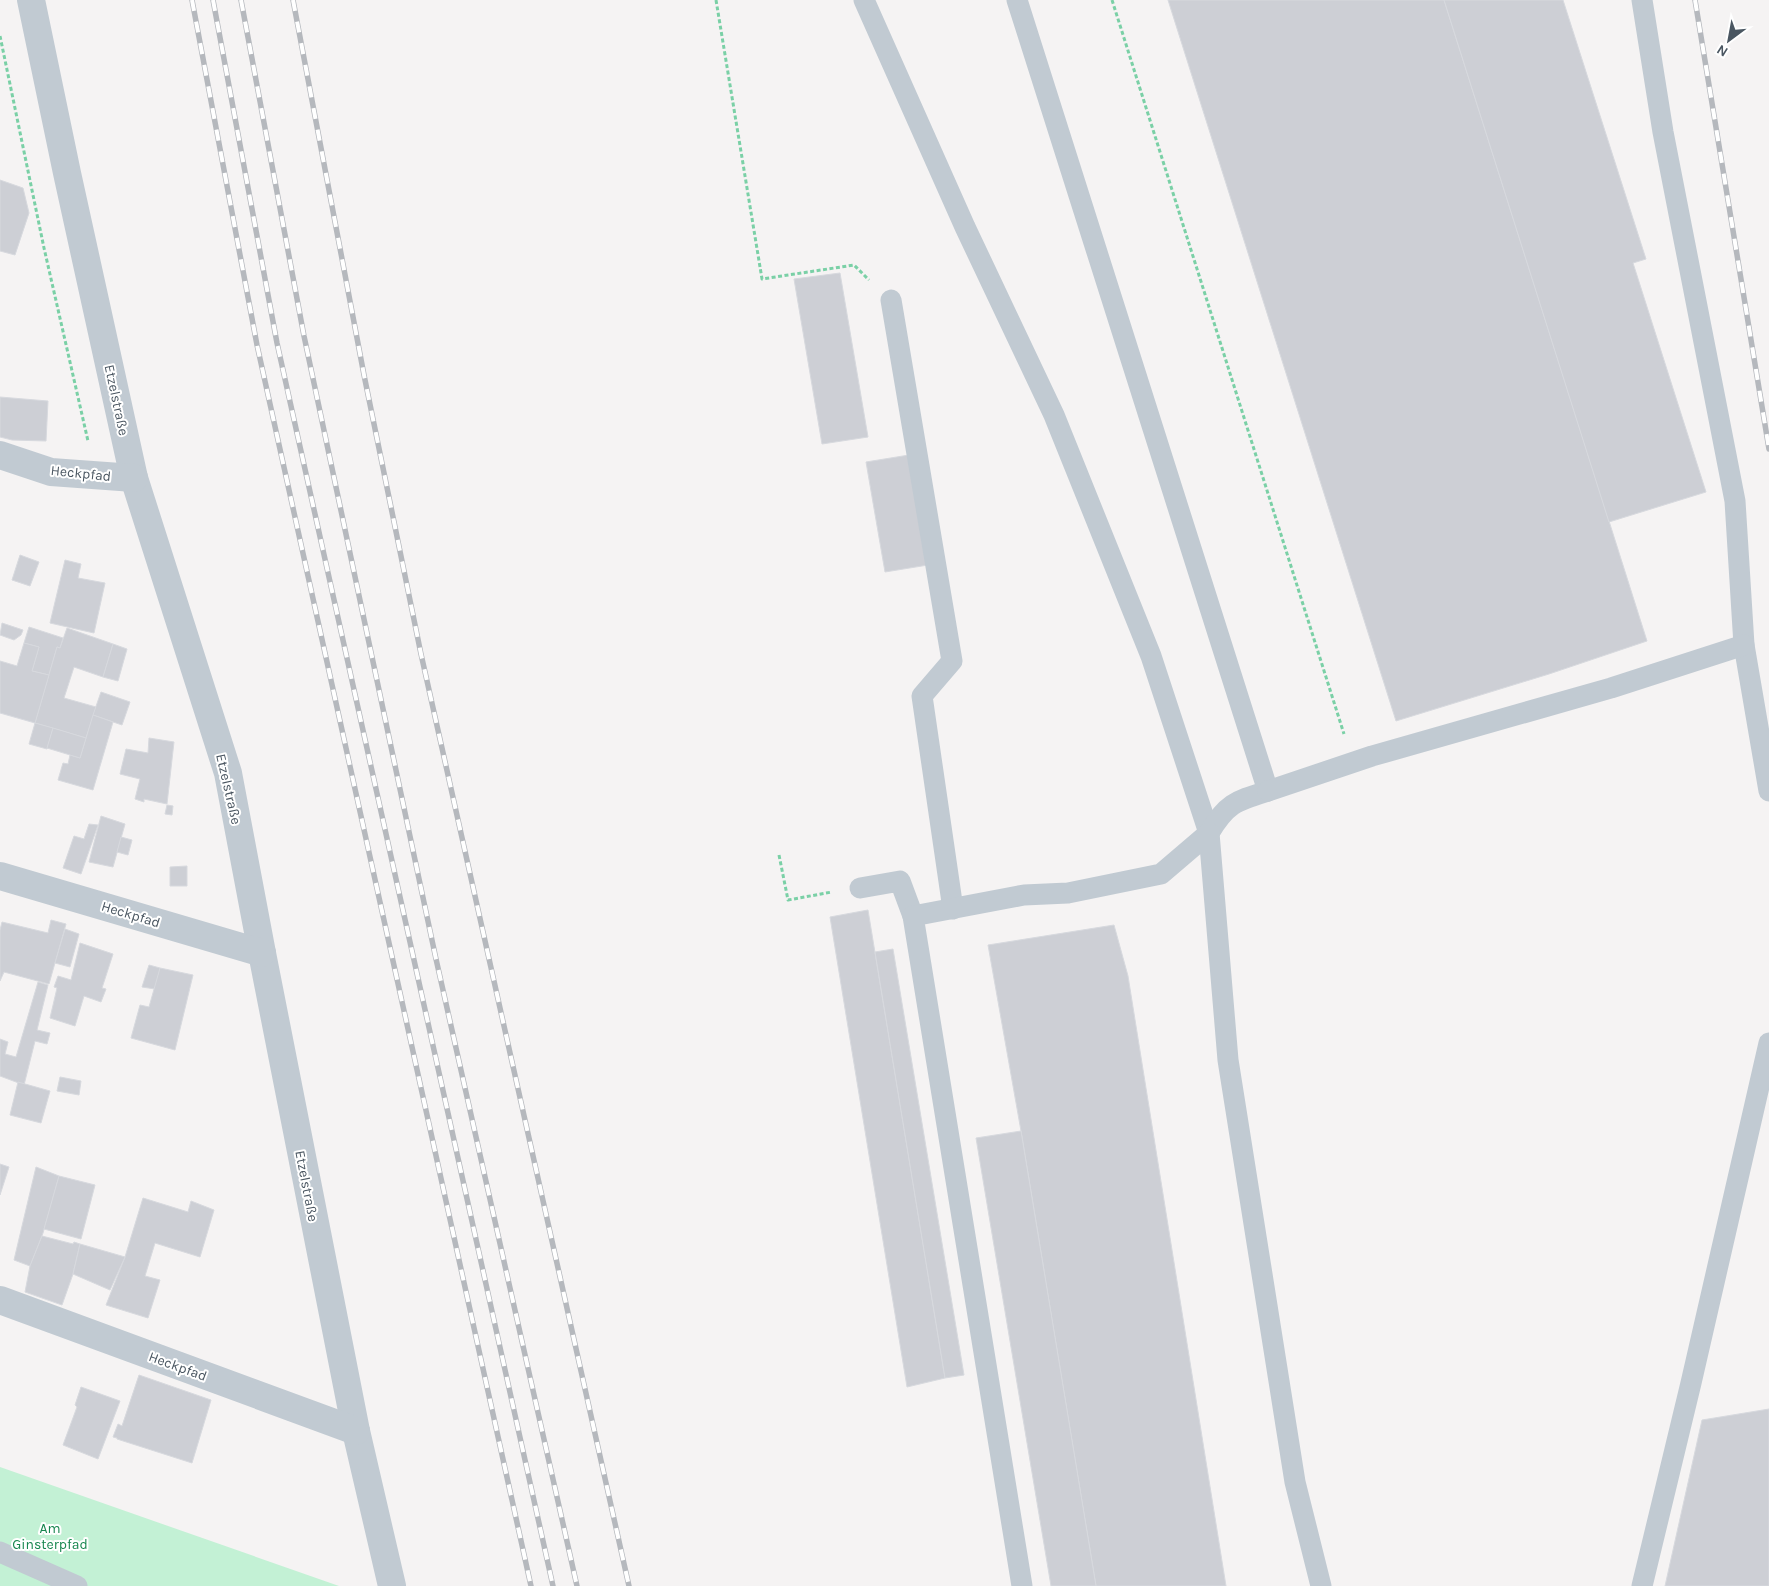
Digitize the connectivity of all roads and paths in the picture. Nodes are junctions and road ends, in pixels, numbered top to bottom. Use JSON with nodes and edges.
{"nodes":[{"id":1,"x":32,"y":0,"type":"edge"},
{"id":2,"x":716,"y":0,"type":"edge"},
{"id":3,"x":864,"y":0,"type":"edge"},
{"id":4,"x":1017,"y":0,"type":"edge"},
{"id":5,"x":1112,"y":0,"type":"edge"},
{"id":6,"x":1642,"y":0,"type":"edge"},
{"id":7,"x":0,"y":36,"type":"edge"},
{"id":8,"x":891,"y":300,"type":"joint"},
{"id":9,"x":0,"y":455,"type":"edge"},
{"id":10,"x":96,"y":475,"type":"junction"},
{"id":11,"x":134,"y":478,"type":"junction"},
{"id":12,"x":1744,"y":645,"type":"junction"},
{"id":13,"x":1353,"y":762,"type":"junction"},
{"id":14,"x":1268,"y":791,"type":"junction"},
{"id":15,"x":1769,"y":791,"type":"edge"},
{"id":16,"x":1209,"y":833,"type":"junction"},
{"id":17,"x":779,"y":855,"type":"dead end"},
{"id":18,"x":0,"y":876,"type":"edge"},
{"id":19,"x":860,"y":888,"type":"joint"},
{"id":20,"x":953,"y":909,"type":"junction"},
{"id":21,"x":913,"y":916,"type":"junction"},
{"id":22,"x":262,"y":953,"type":"junction"},
{"id":23,"x":1769,"y":1043,"type":"edge"},
{"id":24,"x":0,"y":1300,"type":"edge"},
{"id":25,"x":356,"y":1431,"type":"junction"},
{"id":26,"x":0,"y":1552,"type":"edge"},
{"id":27,"x":76,"y":1586,"type":"edge"},
{"id":28,"x":392,"y":1586,"type":"edge"},
{"id":29,"x":1022,"y":1586,"type":"edge"},
{"id":30,"x":1321,"y":1586,"type":"edge"},
{"id":31,"x":1642,"y":1586,"type":"edge"}],
"edges":[{"from":1,"to":11,"type":"street","name":"Etzelstraße"},
{"from":2,"to":8,"type":"path"},
{"from":3,"to":16,"type":"lane"},
{"from":4,"to":14,"type":"lane"},
{"from":5,"to":13,"type":"path"},
{"from":6,"to":12,"type":"lane"},
{"from":7,"to":10,"type":"path"},
{"from":8,"to":20,"type":"lane"},
{"from":9,"to":10,"type":"street","name":"Heckpfad"},
{"from":10,"to":11,"type":"street","name":"Heckpfad"},
{"from":11,"to":22,"type":"street","name":"Etzelstraße"},
{"from":12,"to":13,"type":"lane"},
{"from":12,"to":15,"type":"lane"},
{"from":13,"to":14,"type":"lane"},
{"from":14,"to":16,"type":"lane"},
{"from":16,"to":20,"type":"lane"},
{"from":16,"to":30,"type":"lane"},
{"from":17,"to":19,"type":"path"},
{"from":18,"to":22,"type":"street","name":"Heckpfad"},
{"from":19,"to":21,"type":"lane"},
{"from":20,"to":21,"type":"lane"},
{"from":21,"to":29,"type":"lane"},
{"from":22,"to":25,"type":"street","name":"Etzelstraße"},
{"from":23,"to":31,"type":"lane"},
{"from":24,"to":25,"type":"street","name":"Heckpfad"},
{"from":25,"to":28,"type":"street","name":"Etzelstraße"},
{"from":26,"to":27,"type":"lane"}]}
